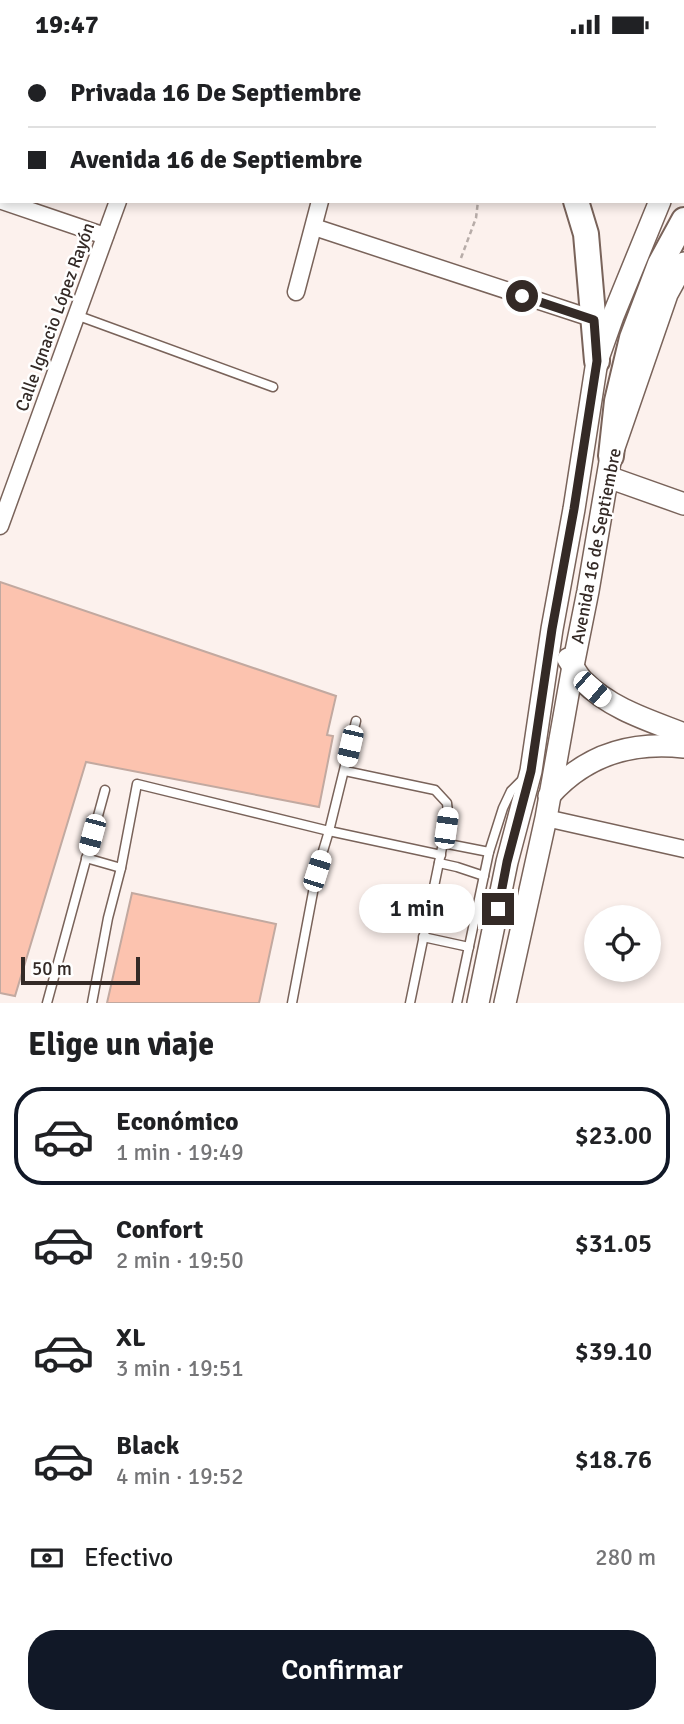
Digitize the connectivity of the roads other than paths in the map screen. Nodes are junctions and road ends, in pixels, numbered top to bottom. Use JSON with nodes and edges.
{"nodes":[{"id":1,"x":7,"y":203,"type":"edge"},
{"id":2,"x":117,"y":203,"type":"edge"},
{"id":3,"x":320,"y":203,"type":"edge"},
{"id":4,"x":577,"y":203,"type":"edge"},
{"id":5,"x":659,"y":203,"type":"edge"},
{"id":6,"x":684,"y":220,"type":"edge"},
{"id":7,"x":314,"y":227,"type":"junction"},
{"id":8,"x":105,"y":236,"type":"junction"},
{"id":9,"x":684,"y":263,"type":"edge"},
{"id":10,"x":296,"y":292,"type":"dead end"},
{"id":11,"x":76,"y":315,"type":"junction"},
{"id":12,"x":594,"y":320,"type":"junction"},
{"id":13,"x":597,"y":361,"type":"junction"},
{"id":14,"x":273,"y":387,"type":"dead end"},
{"id":15,"x":610,"y":467,"type":"junction"},
{"id":16,"x":684,"y":505,"type":"edge"},
{"id":17,"x":0,"y":526,"type":"edge"},
{"id":18,"x":552,"y":629,"type":"junction"},
{"id":19,"x":573,"y":666,"type":"junction"},
{"id":20,"x":356,"y":721,"type":"dead end"},
{"id":21,"x":684,"y":734,"type":"edge"},
{"id":22,"x":684,"y":747,"type":"edge"},
{"id":23,"x":345,"y":771,"type":"junction"},
{"id":24,"x":531,"y":771,"type":"junction"},
{"id":25,"x":104,"y":790,"type":"dead end"},
{"id":26,"x":549,"y":796,"type":"junction"},
{"id":27,"x":546,"y":818,"type":"junction"},
{"id":28,"x":329,"y":831,"type":"junction"},
{"id":29,"x":443,"y":843,"type":"junction"},
{"id":30,"x":684,"y":849,"type":"edge"},
{"id":31,"x":489,"y":852,"type":"junction"},
{"id":32,"x":86,"y":858,"type":"junction"},
{"id":33,"x":440,"y":859,"type":"junction"},
{"id":34,"x":121,"y":868,"type":"junction"},
{"id":35,"x":484,"y":876,"type":"junction"},
{"id":36,"x":423,"y":937,"type":"junction"},
{"id":37,"x":469,"y":947,"type":"junction"},
{"id":38,"x":47,"y":1003,"type":"edge"},
{"id":39,"x":92,"y":1003,"type":"edge"},
{"id":40,"x":292,"y":1003,"type":"edge"},
{"id":41,"x":410,"y":1003,"type":"edge"},
{"id":42,"x":457,"y":1003,"type":"edge"},
{"id":43,"x":478,"y":1003,"type":"edge"},
{"id":44,"x":505,"y":1003,"type":"edge"}],
"edges":[{"from":1,"to":8,"type":"street"},
{"from":2,"to":8,"type":"street","name":"Calle Ignacio López Rayón"},
{"from":3,"to":7,"type":"street"},
{"from":4,"to":12,"type":"main road"},
{"from":5,"to":13,"type":"main road","name":"Avenida 16 de Septiembre"},
{"from":6,"to":15,"type":"main road"},
{"from":7,"to":10,"type":"street"},
{"from":7,"to":12,"type":"street"},
{"from":8,"to":11,"type":"street","name":"Calle Ignacio López Rayón"},
{"from":9,"to":15,"type":"main road","name":"Avenida 16 de Septiembre"},
{"from":11,"to":14,"type":"lane"},
{"from":11,"to":17,"type":"street","name":"Calle Ignacio López Rayón"},
{"from":12,"to":13,"type":"main road"},
{"from":13,"to":18,"type":"main road","name":"Avenida 16 de Septiembre"},
{"from":15,"to":16,"type":"main road"},
{"from":15,"to":19,"type":"main road","name":"Avenida 16 de Septiembre"},
{"from":18,"to":19,"type":"main road"},
{"from":18,"to":24,"type":"main road","name":"Avenida 16 de Septiembre"},
{"from":19,"to":21,"type":"main road"},
{"from":19,"to":26,"type":"main road","name":"Avenida 16 de Septiembre"},
{"from":20,"to":23,"type":"lane"},
{"from":22,"to":26,"type":"main road"},
{"from":23,"to":28,"type":"lane"},
{"from":23,"to":29,"type":"lane"},
{"from":24,"to":31,"type":"lane"},
{"from":24,"to":43,"type":"main road","name":"Avenida 16 de Septiembre"},
{"from":25,"to":32,"type":"lane"},
{"from":26,"to":27,"type":"main road","name":"Avenida 16 de Septiembre"},
{"from":27,"to":30,"type":"street"},
{"from":27,"to":44,"type":"main road","name":"Avenida 16 de Septiembre"},
{"from":28,"to":33,"type":"lane"},
{"from":28,"to":34,"type":"lane"},
{"from":28,"to":40,"type":"lane"},
{"from":29,"to":31,"type":"lane"},
{"from":29,"to":33,"type":"lane"},
{"from":31,"to":35,"type":"lane"},
{"from":32,"to":34,"type":"lane"},
{"from":32,"to":38,"type":"lane"},
{"from":33,"to":35,"type":"lane"},
{"from":33,"to":36,"type":"lane"},
{"from":34,"to":39,"type":"lane"},
{"from":35,"to":37,"type":"lane"},
{"from":36,"to":37,"type":"lane"},
{"from":36,"to":41,"type":"lane"},
{"from":37,"to":42,"type":"lane"}]}
